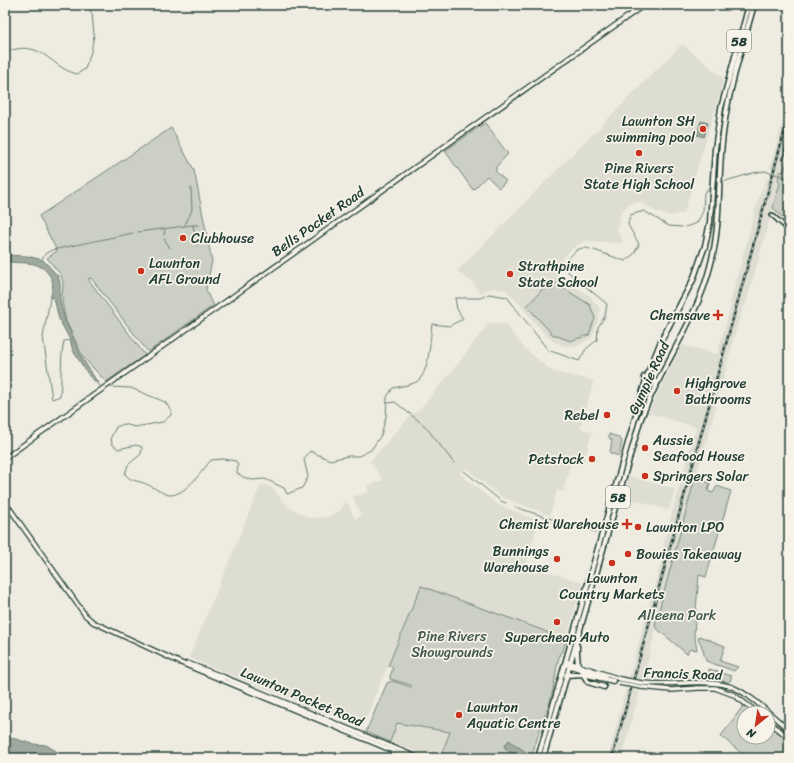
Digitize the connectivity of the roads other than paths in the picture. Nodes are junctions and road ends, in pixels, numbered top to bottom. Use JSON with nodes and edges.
{"nodes":[{"id":1,"x":644,"y":5,"type":"edge"},
{"id":2,"x":749,"y":5,"type":"edge"},
{"id":3,"x":754,"y":5,"type":"edge"},
{"id":4,"x":772,"y":216,"type":"dead end"},
{"id":5,"x":789,"y":230,"type":"edge"},
{"id":6,"x":645,"y":378,"type":"junction"},
{"id":7,"x":658,"y":382,"type":"junction"},
{"id":8,"x":5,"y":458,"type":"edge"},
{"id":9,"x":5,"y":502,"type":"edge"},
{"id":10,"x":577,"y":640,"type":"junction"},
{"id":11,"x":176,"y":660,"type":"junction"},
{"id":12,"x":565,"y":663,"type":"junction"},
{"id":13,"x":570,"y":664,"type":"junction"},
{"id":14,"x":578,"y":664,"type":"junction"},
{"id":15,"x":583,"y":674,"type":"junction"},
{"id":16,"x":566,"y":676,"type":"junction"},
{"id":17,"x":613,"y":681,"type":"junction"},
{"id":18,"x":620,"y":681,"type":"junction"},
{"id":19,"x":642,"y":685,"type":"junction"},
{"id":20,"x":604,"y":687,"type":"dead end"},
{"id":21,"x":747,"y":705,"type":"edge"},
{"id":22,"x":776,"y":727,"type":"edge"},
{"id":23,"x":789,"y":730,"type":"edge"},
{"id":24,"x":789,"y":738,"type":"edge"},
{"id":25,"x":392,"y":750,"type":"junction"},
{"id":26,"x":393,"y":758,"type":"edge"},
{"id":27,"x":410,"y":758,"type":"edge"},
{"id":28,"x":419,"y":758,"type":"edge"},
{"id":29,"x":538,"y":758,"type":"edge"},
{"id":30,"x":543,"y":758,"type":"edge"}],
"edges":[{"from":1,"to":8,"type":"main road","name":"Bells Pocket Road"},
{"from":2,"to":6,"type":"highway","name":"Gympie Road","number":"58"},
{"from":3,"to":7,"type":"highway","name":"Gympie Road","number":"58"},
{"from":4,"to":5,"type":"street"},
{"from":6,"to":7,"type":"highway"},
{"from":6,"to":12,"type":"highway","name":"Gympie Road","number":"58"},
{"from":7,"to":10,"type":"highway","name":"Gympie Road","number":"58"},
{"from":9,"to":11,"type":"main road","name":"Lawnton Pocket Road"},
{"from":10,"to":13,"type":"highway","name":"Gympie Road","number":"58"},
{"from":10,"to":14,"type":"highway"},
{"from":11,"to":25,"type":"main road","name":"Lawnton Pocket Road"},
{"from":11,"to":28,"type":"main road","name":"Lawnton Pocket Road"},
{"from":12,"to":13,"type":"main road","name":"Francis Road"},
{"from":12,"to":29,"type":"highway","name":"Gympie Road","number":"58"},
{"from":13,"to":14,"type":"main road","name":"Francis Road"},
{"from":13,"to":16,"type":"highway","name":"Gympie Road","number":"58"},
{"from":13,"to":17,"type":"main road","name":"Francis Road"},
{"from":14,"to":18,"type":"main road","name":"Francis Road"},
{"from":15,"to":16,"type":"highway"},
{"from":15,"to":17,"type":"highway"},
{"from":15,"to":20,"type":"highway"},
{"from":16,"to":30,"type":"highway","name":"Gympie Road","number":"58"},
{"from":17,"to":18,"type":"main road","name":"Francis Road"},
{"from":18,"to":19,"type":"main road","name":"Francis Road","bridge":true},
{"from":19,"to":21,"type":"main road","name":"Francis Road"},
{"from":19,"to":23,"type":"main road","name":"Francis Road"},
{"from":22,"to":24,"type":"main road"},
{"from":25,"to":26,"type":"main road"},
{"from":25,"to":27,"type":"main road","name":"Lawnton Pocket Road"}]}
